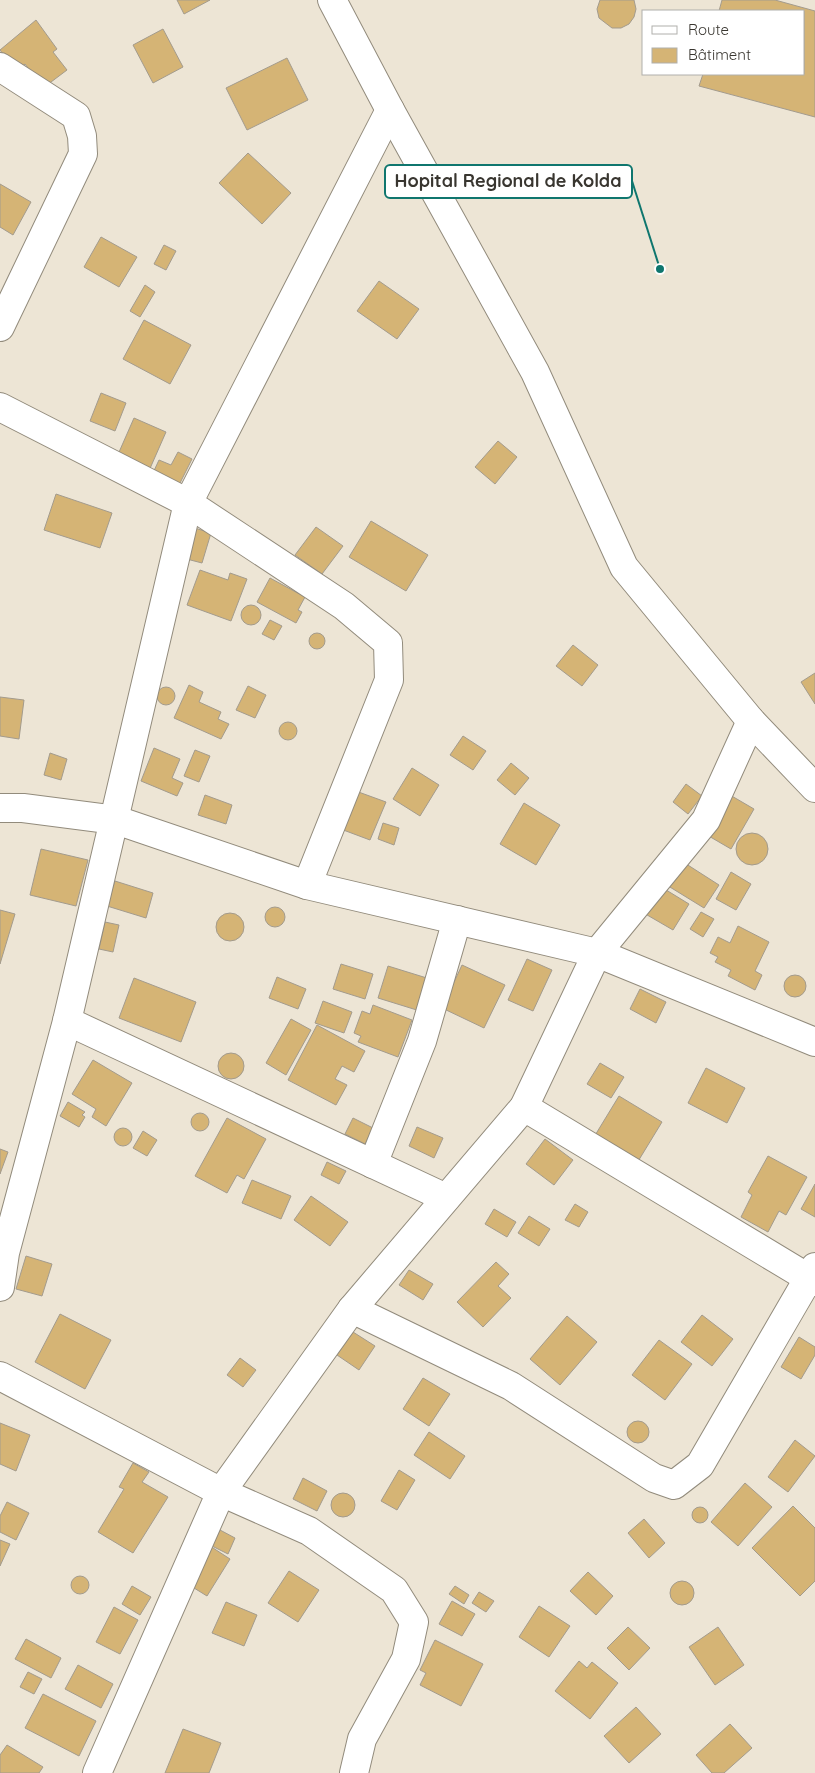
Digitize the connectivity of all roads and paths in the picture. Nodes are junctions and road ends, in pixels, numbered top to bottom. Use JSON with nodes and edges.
{"nodes":[{"id":1,"x":332,"y":0,"type":"edge"},
{"id":2,"x":0,"y":67,"type":"edge"},
{"id":3,"x":390,"y":110,"type":"junction"},
{"id":4,"x":0,"y":327,"type":"edge"},
{"id":5,"x":0,"y":407,"type":"edge"},
{"id":6,"x":188,"y":503,"type":"junction"},
{"id":7,"x":751,"y":722,"type":"junction"},
{"id":8,"x":815,"y":788,"type":"edge"},
{"id":9,"x":0,"y":808,"type":"edge"},
{"id":10,"x":116,"y":820,"type":"junction"},
{"id":11,"x":307,"y":885,"type":"junction"},
{"id":12,"x":457,"y":920,"type":"junction"},
{"id":13,"x":597,"y":953,"type":"junction"},
{"id":14,"x":68,"y":1022,"type":"junction"},
{"id":15,"x":815,"y":1042,"type":"edge"},
{"id":16,"x":524,"y":1107,"type":"junction"},
{"id":17,"x":372,"y":1164,"type":"junction"},
{"id":18,"x":446,"y":1198,"type":"junction"},
{"id":19,"x":3,"y":1252,"type":"edge"},
{"id":20,"x":813,"y":1276,"type":"edge"},
{"id":21,"x":0,"y":1287,"type":"edge"},
{"id":22,"x":352,"y":1309,"type":"junction"},
{"id":23,"x":0,"y":1376,"type":"edge"},
{"id":24,"x":221,"y":1492,"type":"junction"},
{"id":25,"x":97,"y":1773,"type":"edge"},
{"id":26,"x":354,"y":1773,"type":"edge"}],
"edges":[{"from":1,"to":3,"type":"street"},
{"from":2,"to":4,"type":"street"},
{"from":3,"to":6,"type":"street"},
{"from":3,"to":7,"type":"street"},
{"from":5,"to":6,"type":"street"},
{"from":6,"to":10,"type":"street"},
{"from":6,"to":11,"type":"street"},
{"from":7,"to":8,"type":"street"},
{"from":7,"to":13,"type":"street"},
{"from":9,"to":10,"type":"street"},
{"from":10,"to":11,"type":"street"},
{"from":10,"to":14,"type":"street"},
{"from":11,"to":12,"type":"street"},
{"from":12,"to":13,"type":"street"},
{"from":12,"to":17,"type":"street"},
{"from":13,"to":15,"type":"street"},
{"from":13,"to":16,"type":"street"},
{"from":14,"to":17,"type":"street"},
{"from":14,"to":19,"type":"street"},
{"from":16,"to":18,"type":"street"},
{"from":16,"to":20,"type":"street"},
{"from":17,"to":18,"type":"street"},
{"from":18,"to":22,"type":"street"},
{"from":19,"to":21,"type":"street"},
{"from":20,"to":22,"type":"street"},
{"from":22,"to":24,"type":"street"},
{"from":23,"to":24,"type":"street"},
{"from":24,"to":25,"type":"street"},
{"from":24,"to":26,"type":"street"}]}
